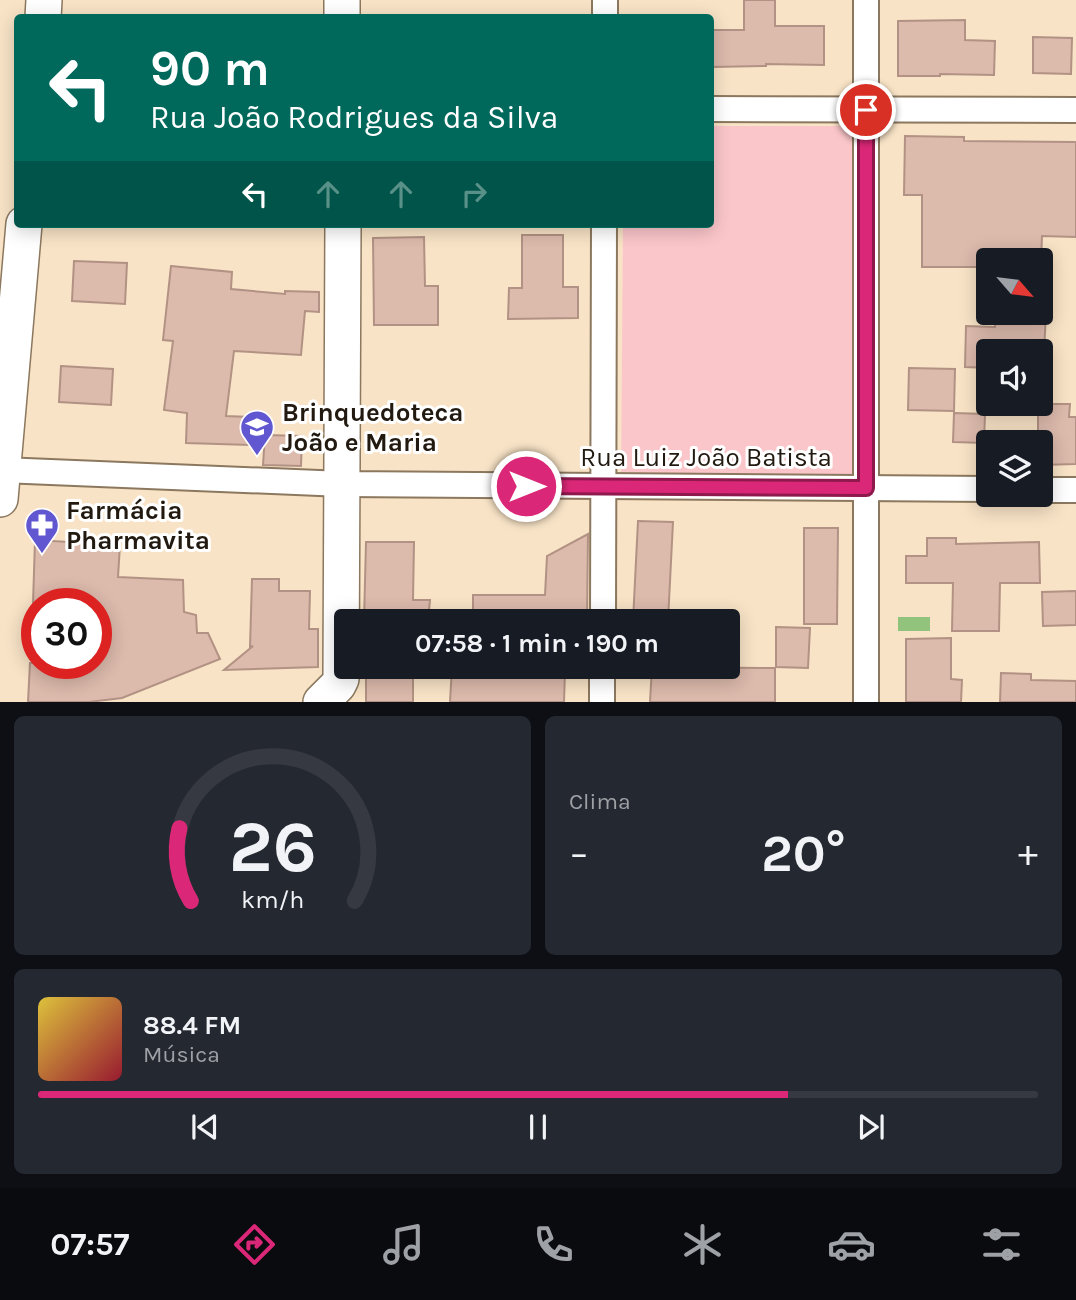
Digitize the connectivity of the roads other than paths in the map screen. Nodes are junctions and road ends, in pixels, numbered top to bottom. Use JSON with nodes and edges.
{"nodes":[{"id":1,"x":866,"y":0,"type":"edge"},
{"id":2,"x":714,"y":109,"type":"edge"},
{"id":3,"x":866,"y":110,"type":"junction"},
{"id":4,"x":1076,"y":110,"type":"edge"},
{"id":5,"x":24,"y":228,"type":"edge"},
{"id":6,"x":343,"y":228,"type":"edge"},
{"id":7,"x":604,"y":228,"type":"edge"},
{"id":8,"x":1,"y":484,"type":"edge"},
{"id":9,"x":343,"y":484,"type":"junction"},
{"id":10,"x":604,"y":486,"type":"junction"},
{"id":11,"x":866,"y":488,"type":"junction"},
{"id":12,"x":976,"y":489,"type":"edge"},
{"id":13,"x":1053,"y":490,"type":"edge"},
{"id":14,"x":1076,"y":490,"type":"edge"},
{"id":15,"x":603,"y":609,"type":"edge"},
{"id":16,"x":603,"y":679,"type":"edge"},
{"id":17,"x":321,"y":702,"type":"edge"},
{"id":18,"x":602,"y":702,"type":"edge"},
{"id":19,"x":866,"y":702,"type":"edge"}],
"edges":[{"from":1,"to":3,"type":"street"},
{"from":2,"to":3,"type":"street"},
{"from":3,"to":4,"type":"street"},
{"from":3,"to":11,"type":"street"},
{"from":5,"to":8,"type":"main road"},
{"from":6,"to":9,"type":"main road"},
{"from":7,"to":10,"type":"street"},
{"from":8,"to":9,"type":"street","name":"Rua Luiz João Batista"},
{"from":9,"to":10,"type":"street","name":"Rua Luiz João Batista"},
{"from":9,"to":17,"type":"main road"},
{"from":10,"to":11,"type":"street","name":"Rua Luiz João Batista"},
{"from":10,"to":15,"type":"street"},
{"from":11,"to":12,"type":"street","name":"Rua Luiz João Batista"},
{"from":11,"to":19,"type":"street"},
{"from":13,"to":14,"type":"street"},
{"from":16,"to":18,"type":"street"}]}
